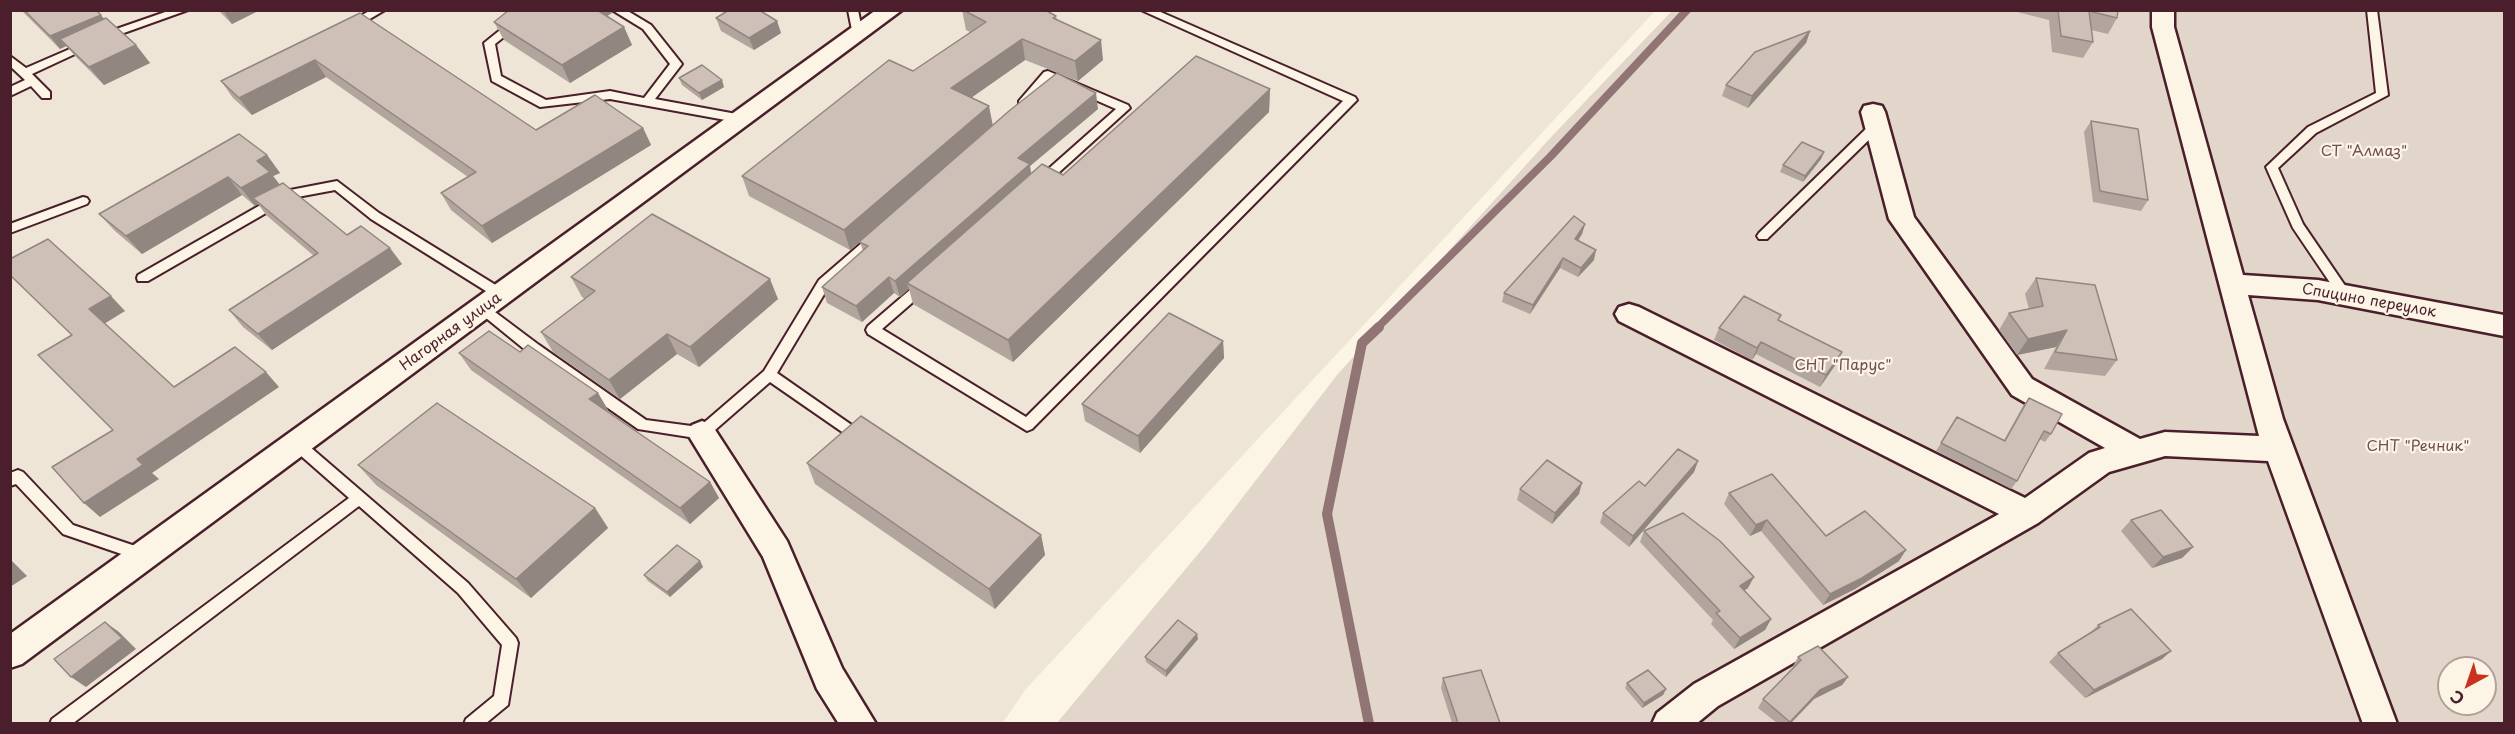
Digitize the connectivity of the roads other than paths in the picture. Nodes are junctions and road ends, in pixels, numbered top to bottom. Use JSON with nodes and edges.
{"nodes":[{"id":1,"x":183,"y":10,"type":"edge"},
{"id":2,"x":380,"y":10,"type":"edge"},
{"id":3,"x":533,"y":10,"type":"edge"},
{"id":4,"x":617,"y":10,"type":"edge"},
{"id":5,"x":891,"y":10,"type":"edge"},
{"id":6,"x":1146,"y":10,"type":"edge"},
{"id":7,"x":2163,"y":10,"type":"edge"},
{"id":8,"x":2372,"y":10,"type":"edge"},
{"id":9,"x":855,"y":23,"type":"edge"},
{"id":10,"x":338,"y":33,"type":"edge"},
{"id":11,"x":10,"y":59,"type":"edge"},
{"id":12,"x":29,"y":77,"type":"junction"},
{"id":13,"x":10,"y":92,"type":"edge"},
{"id":14,"x":46,"y":94,"type":"dead end"},
{"id":15,"x":647,"y":102,"type":"junction"},
{"id":16,"x":1011,"y":117,"type":"edge"},
{"id":17,"x":742,"y":119,"type":"junction"},
{"id":18,"x":1874,"y":119,"type":"joint"},
{"id":19,"x":1035,"y":188,"type":"edge"},
{"id":20,"x":83,"y":201,"type":"dead end"},
{"id":21,"x":887,"y":228,"type":"edge"},
{"id":22,"x":10,"y":229,"type":"edge"},
{"id":23,"x":1763,"y":236,"type":"dead end"},
{"id":24,"x":936,"y":275,"type":"edge"},
{"id":25,"x":143,"y":278,"type":"dead end"},
{"id":26,"x":2232,"y":284,"type":"junction"},
{"id":27,"x":2346,"y":296,"type":"junction"},
{"id":28,"x":492,"y":302,"type":"junction"},
{"id":29,"x":1629,"y":315,"type":"dead end"},
{"id":30,"x":2505,"y":325,"type":"edge"},
{"id":31,"x":769,"y":375,"type":"junction"},
{"id":32,"x":848,"y":430,"type":"edge"},
{"id":33,"x":702,"y":433,"type":"junction"},
{"id":34,"x":297,"y":444,"type":"junction"},
{"id":35,"x":2279,"y":449,"type":"junction"},
{"id":36,"x":2137,"y":452,"type":"junction"},
{"id":37,"x":10,"y":480,"type":"edge"},
{"id":38,"x":359,"y":498,"type":"junction"},
{"id":39,"x":2027,"y":514,"type":"junction"},
{"id":40,"x":144,"y":555,"type":"junction"},
{"id":41,"x":10,"y":653,"type":"edge"},
{"id":42,"x":58,"y":723,"type":"edge"},
{"id":43,"x":472,"y":723,"type":"edge"},
{"id":44,"x":859,"y":723,"type":"edge"},
{"id":45,"x":1669,"y":723,"type":"edge"},
{"id":46,"x":2380,"y":723,"type":"edge"}],
"edges":[{"from":1,"to":12,"type":"lane"},
{"from":2,"to":10,"type":"lane"},
{"from":3,"to":15,"type":"lane"},
{"from":4,"to":15,"type":"lane"},
{"from":5,"to":9,"type":"street","name":"Нагорная улица"},
{"from":6,"to":24,"type":"lane"},
{"from":7,"to":26,"type":"street"},
{"from":8,"to":27,"type":"lane"},
{"from":9,"to":17,"type":"street","name":"Нагорная улица"},
{"from":11,"to":12,"type":"lane"},
{"from":12,"to":13,"type":"lane"},
{"from":12,"to":14,"type":"lane"},
{"from":15,"to":17,"type":"lane"},
{"from":16,"to":19,"type":"lane"},
{"from":17,"to":28,"type":"street","name":"Нагорная улица"},
{"from":18,"to":23,"type":"lane"},
{"from":18,"to":36,"type":"street"},
{"from":20,"to":22,"type":"lane"},
{"from":21,"to":31,"type":"lane"},
{"from":25,"to":28,"type":"lane"},
{"from":26,"to":27,"type":"street","name":"Спицино переулок"},
{"from":26,"to":35,"type":"street"},
{"from":27,"to":30,"type":"street","name":"Спицино переулок"},
{"from":28,"to":33,"type":"lane"},
{"from":28,"to":34,"type":"street","name":"Нагорная улица"},
{"from":29,"to":39,"type":"street"},
{"from":31,"to":32,"type":"lane"},
{"from":31,"to":33,"type":"lane"},
{"from":33,"to":44,"type":"street"},
{"from":34,"to":38,"type":"lane"},
{"from":34,"to":40,"type":"street","name":"Нагорная улица"},
{"from":35,"to":36,"type":"street"},
{"from":35,"to":46,"type":"street"},
{"from":36,"to":39,"type":"street"},
{"from":37,"to":40,"type":"lane"},
{"from":38,"to":42,"type":"lane"},
{"from":38,"to":43,"type":"lane"},
{"from":39,"to":45,"type":"street"},
{"from":40,"to":41,"type":"street","name":"Нагорная улица"}]}
